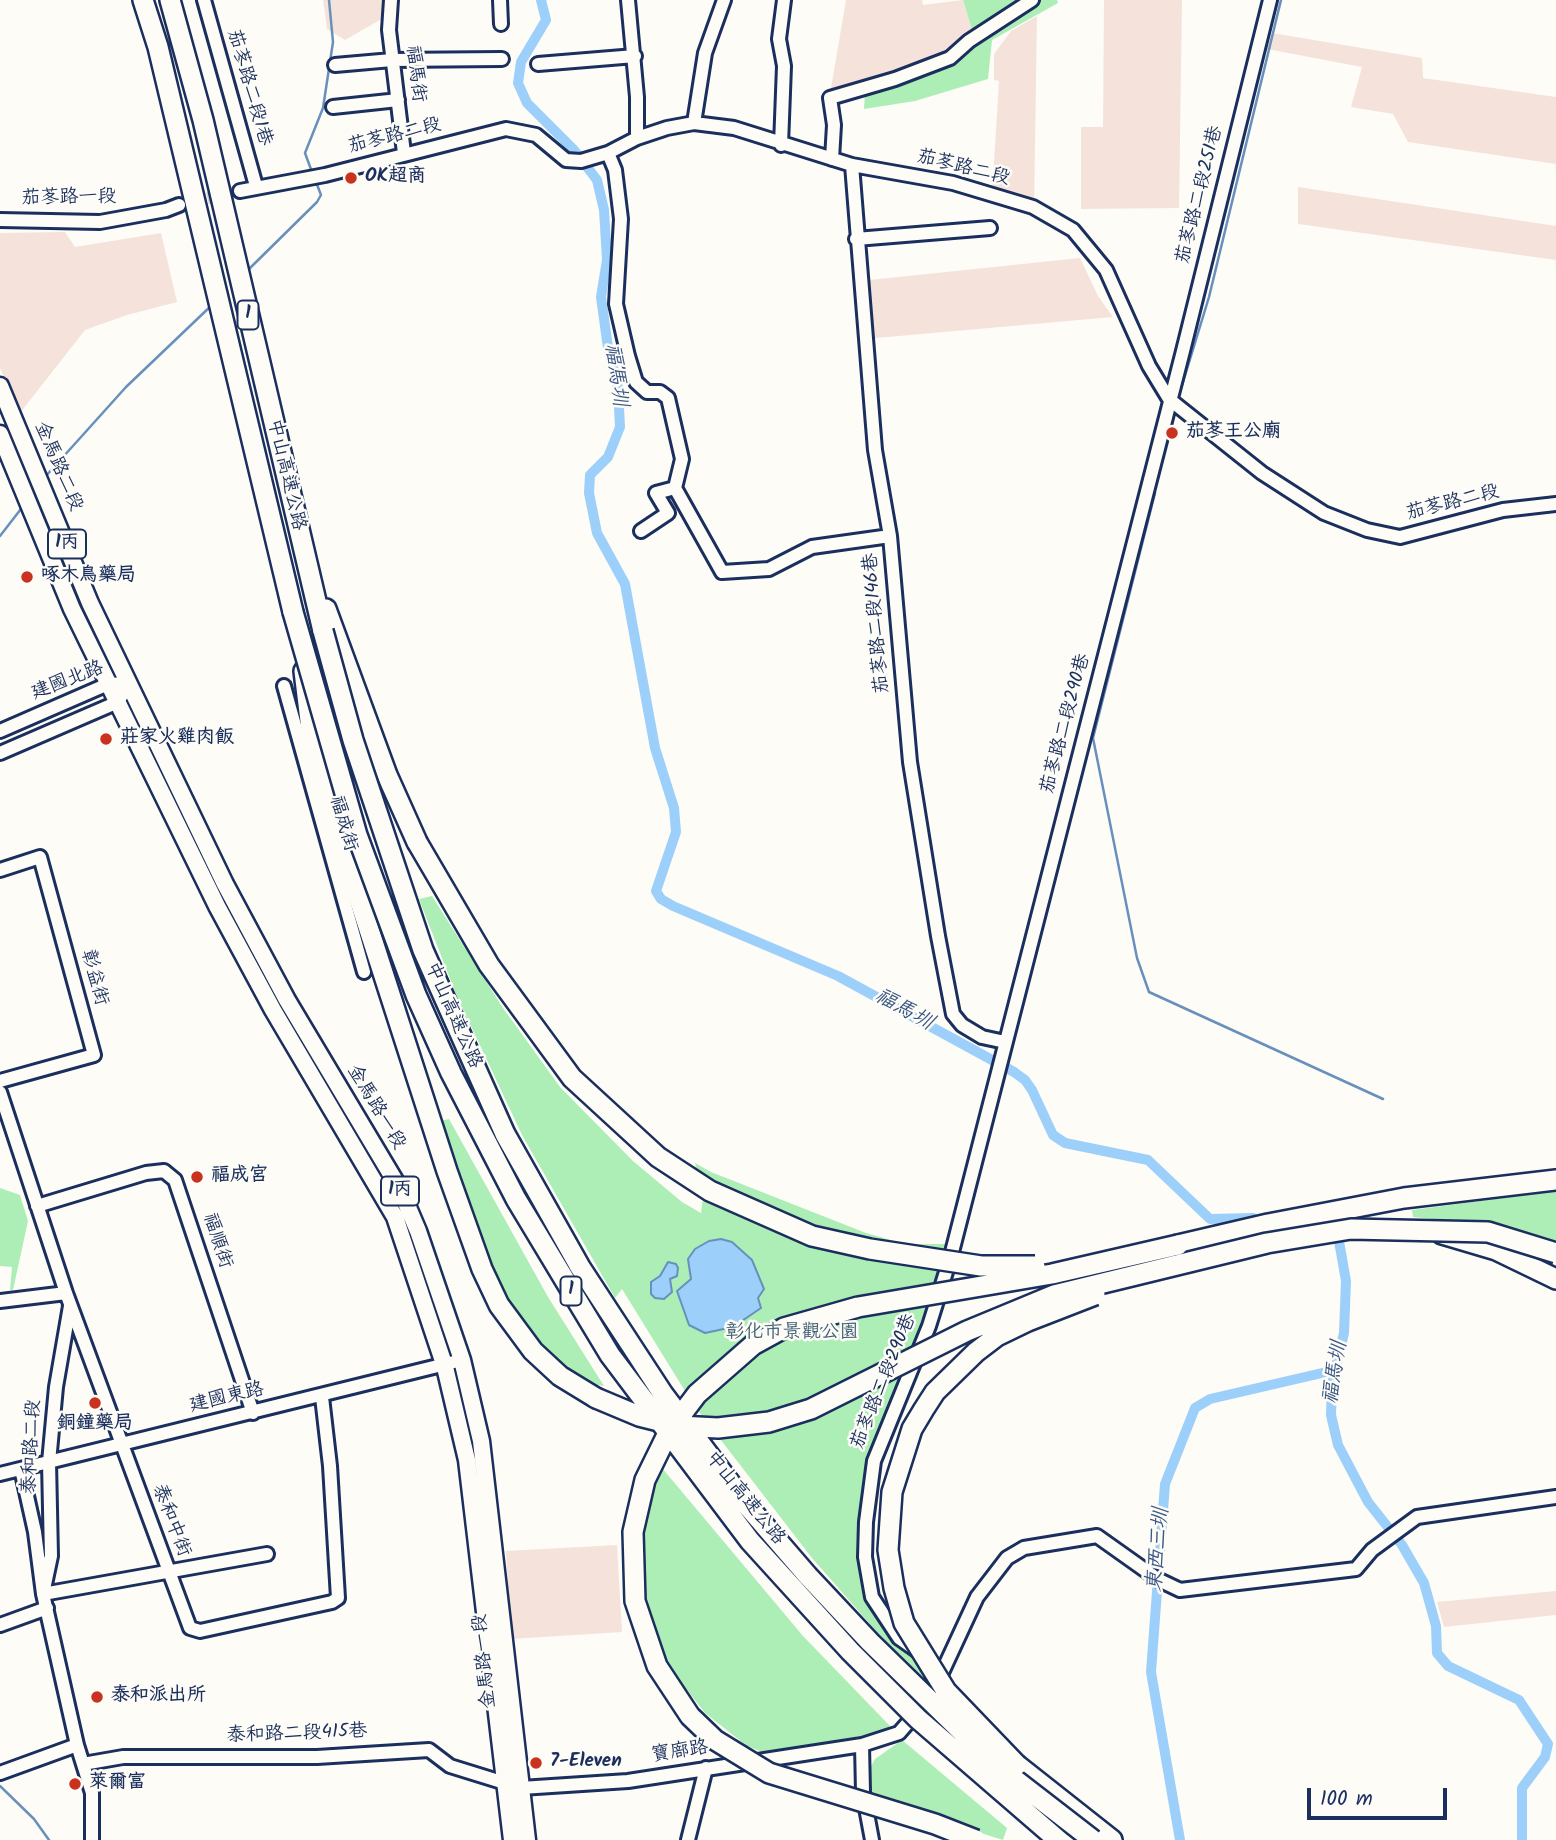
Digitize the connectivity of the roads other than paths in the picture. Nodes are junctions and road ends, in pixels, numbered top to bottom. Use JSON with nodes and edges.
{"nodes":[{"id":1,"x":143,"y":0,"type":"edge"},
{"id":2,"x":170,"y":0,"type":"edge"},
{"id":3,"x":204,"y":0,"type":"edge"},
{"id":4,"x":391,"y":0,"type":"edge"},
{"id":5,"x":500,"y":0,"type":"edge"},
{"id":6,"x":628,"y":0,"type":"edge"},
{"id":7,"x":724,"y":0,"type":"edge"},
{"id":8,"x":784,"y":0,"type":"edge"},
{"id":9,"x":1032,"y":0,"type":"edge"},
{"id":10,"x":1270,"y":0,"type":"edge"},
{"id":11,"x":500,"y":24,"type":"dead end"},
{"id":12,"x":635,"y":56,"type":"junction"},
{"id":13,"x":502,"y":59,"type":"dead end"},
{"id":14,"x":392,"y":60,"type":"junction"},
{"id":15,"x":538,"y":64,"type":"dead end"},
{"id":16,"x":335,"y":65,"type":"dead end"},
{"id":17,"x":398,"y":100,"type":"junction"},
{"id":18,"x":333,"y":107,"type":"dead end"},
{"id":19,"x":694,"y":123,"type":"junction"},
{"id":20,"x":637,"y":138,"type":"junction"},
{"id":21,"x":781,"y":145,"type":"junction"},
{"id":22,"x":404,"y":153,"type":"junction"},
{"id":23,"x":606,"y":154,"type":"junction"},
{"id":24,"x":832,"y":159,"type":"junction"},
{"id":25,"x":852,"y":165,"type":"junction"},
{"id":26,"x":256,"y":186,"type":"junction"},
{"id":27,"x":240,"y":191,"type":"tunnel mouth"},
{"id":28,"x":179,"y":205,"type":"tunnel mouth"},
{"id":29,"x":0,"y":220,"type":"edge"},
{"id":30,"x":990,"y":228,"type":"dead end"},
{"id":31,"x":856,"y":239,"type":"junction"},
{"id":32,"x":0,"y":386,"type":"edge"},
{"id":33,"x":1169,"y":399,"type":"junction"},
{"id":34,"x":0,"y":434,"type":"edge"},
{"id":35,"x":675,"y":488,"type":"junction"},
{"id":36,"x":1556,"y":504,"type":"edge"},
{"id":37,"x":641,"y":531,"type":"dead end"},
{"id":38,"x":890,"y":536,"type":"junction"},
{"id":39,"x":310,"y":577,"type":"junction"},
{"id":40,"x":90,"y":603,"type":"joint"},
{"id":41,"x":72,"y":609,"type":"joint"},
{"id":42,"x":301,"y":648,"type":"junction"},
{"id":43,"x":129,"y":683,"type":"junction"},
{"id":44,"x":108,"y":684,"type":"junction"},
{"id":45,"x":284,"y":686,"type":"dead end"},
{"id":46,"x":118,"y":702,"type":"junction"},
{"id":47,"x":0,"y":731,"type":"edge"},
{"id":48,"x":0,"y":753,"type":"edge"},
{"id":49,"x":0,"y":870,"type":"edge"},
{"id":50,"x":364,"y":972,"type":"dead end"},
{"id":51,"x":1005,"y":1042,"type":"junction"},
{"id":52,"x":0,"y":1081,"type":"edge"},
{"id":53,"x":0,"y":1092,"type":"edge"},
{"id":54,"x":1556,"y":1167,"type":"edge"},
{"id":55,"x":1556,"y":1180,"type":"edge"},
{"id":56,"x":1443,"y":1193,"type":"junction"},
{"id":57,"x":37,"y":1206,"type":"junction"},
{"id":58,"x":1427,"y":1230,"type":"junction"},
{"id":59,"x":1178,"y":1245,"type":"junction"},
{"id":60,"x":1556,"y":1253,"type":"edge"},
{"id":61,"x":1121,"y":1278,"type":"junction"},
{"id":62,"x":1556,"y":1279,"type":"edge"},
{"id":63,"x":68,"y":1297,"type":"junction"},
{"id":64,"x":0,"y":1301,"type":"edge"},
{"id":65,"x":462,"y":1360,"type":"junction"},
{"id":66,"x":445,"y":1367,"type":"junction"},
{"id":67,"x":322,"y":1397,"type":"junction"},
{"id":68,"x":253,"y":1413,"type":"junction"},
{"id":69,"x":918,"y":1437,"type":"dead end"},
{"id":70,"x":121,"y":1443,"type":"junction"},
{"id":71,"x":49,"y":1462,"type":"junction"},
{"id":72,"x":22,"y":1469,"type":"junction"},
{"id":73,"x":0,"y":1474,"type":"edge"},
{"id":74,"x":1556,"y":1497,"type":"edge"},
{"id":75,"x":267,"y":1554,"type":"dead end"},
{"id":76,"x":168,"y":1569,"type":"junction"},
{"id":77,"x":43,"y":1594,"type":"junction"},
{"id":78,"x":47,"y":1608,"type":"junction"},
{"id":79,"x":0,"y":1625,"type":"edge"},
{"id":80,"x":924,"y":1656,"type":"junction"},
{"id":81,"x":941,"y":1682,"type":"junction"},
{"id":82,"x":77,"y":1745,"type":"junction"},
{"id":83,"x":862,"y":1745,"type":"junction"},
{"id":84,"x":83,"y":1764,"type":"junction"},
{"id":85,"x":706,"y":1768,"type":"junction"},
{"id":86,"x":0,"y":1773,"type":"edge"},
{"id":87,"x":513,"y":1786,"type":"junction"},
{"id":88,"x":92,"y":1840,"type":"edge"},
{"id":89,"x":512,"y":1840,"type":"edge"},
{"id":90,"x":527,"y":1840,"type":"edge"},
{"id":91,"x":688,"y":1840,"type":"edge"},
{"id":92,"x":872,"y":1840,"type":"edge"},
{"id":93,"x":975,"y":1840,"type":"edge"},
{"id":94,"x":1058,"y":1840,"type":"edge"},
{"id":95,"x":1093,"y":1840,"type":"edge"},
{"id":96,"x":1112,"y":1840,"type":"edge"}],
"edges":[{"from":1,"to":42,"type":"highway","name":"中山高速公路","number":"1","bridge":true},
{"from":2,"to":39,"type":"highway","name":"中山高速公路","number":"1"},
{"from":3,"to":26,"type":"street","name":"茄苳路二段1巷"},
{"from":4,"to":14,"type":"street","name":"福馬街"},
{"from":5,"to":11,"type":"street"},
{"from":6,"to":12,"type":"street"},
{"from":7,"to":19,"type":"street"},
{"from":8,"to":21,"type":"street"},
{"from":9,"to":24,"type":"street"},
{"from":10,"to":33,"type":"street","name":"茄苳路二段251巷"},
{"from":12,"to":15,"type":"street"},
{"from":12,"to":20,"type":"street"},
{"from":13,"to":14,"type":"street"},
{"from":14,"to":16,"type":"street"},
{"from":14,"to":17,"type":"street","name":"福馬街"},
{"from":17,"to":18,"type":"street"},
{"from":17,"to":22,"type":"street","name":"福馬街"},
{"from":19,"to":20,"type":"street","name":"茄苳路二段"},
{"from":19,"to":21,"type":"street","name":"茄苳路二段"},
{"from":20,"to":23,"type":"street","name":"茄苳路二段"},
{"from":21,"to":24,"type":"street","name":"茄苳路二段"},
{"from":22,"to":23,"type":"street","name":"茄苳路二段"},
{"from":22,"to":26,"type":"street","name":"茄苳路二段"},
{"from":23,"to":35,"type":"street"},
{"from":24,"to":25,"type":"street","name":"茄苳路二段"},
{"from":25,"to":31,"type":"street","name":"茄苳路二段146巷"},
{"from":25,"to":33,"type":"street","name":"茄苳路二段"},
{"from":26,"to":27,"type":"street","name":"茄苳路二段"},
{"from":28,"to":29,"type":"street","name":"茄苳路一段"},
{"from":30,"to":31,"type":"street"},
{"from":31,"to":38,"type":"street","name":"茄苳路二段146巷"},
{"from":32,"to":40,"type":"main road","name":"金馬路二段","number":"1丙"},
{"from":33,"to":36,"type":"street","name":"茄苳路二段"},
{"from":33,"to":51,"type":"street","name":"茄苳路二段290巷"},
{"from":34,"to":41,"type":"main road","name":"金馬路二段","number":"1丙"},
{"from":35,"to":37,"type":"street"},
{"from":35,"to":38,"type":"street"},
{"from":38,"to":51,"type":"street","name":"茄苳路二段146巷"},
{"from":39,"to":59,"type":"highway","bridge":true},
{"from":39,"to":95,"type":"highway","name":"中山高速公路","number":"1","bridge":true},
{"from":40,"to":43,"type":"main road","name":"金馬路一段","number":"1丙"},
{"from":41,"to":44,"type":"main road","name":"金馬路一段","number":"1丙"},
{"from":42,"to":61,"type":"highway","bridge":true},
{"from":42,"to":94,"type":"highway","name":"中山高速公路","number":"1","bridge":true},
{"from":43,"to":44,"type":"street","name":"建國北路"},
{"from":43,"to":46,"type":"street","name":"建國北路"},
{"from":43,"to":65,"type":"main road","name":"金馬路一段","number":"1丙"},
{"from":44,"to":46,"type":"main road","name":"金馬路一段","number":"1丙"},
{"from":44,"to":47,"type":"street","name":"建國北路"},
{"from":45,"to":50,"type":"street","name":"福成街"},
{"from":46,"to":48,"type":"street","name":"建國北路"},
{"from":46,"to":66,"type":"main road","name":"金馬路一段","number":"1丙"},
{"from":49,"to":52,"type":"street","name":"彰益街"},
{"from":51,"to":80,"type":"street","name":"茄苳路二段290巷"},
{"from":53,"to":57,"type":"street","name":"泰和中街"},
{"from":54,"to":56,"type":"highway"},
{"from":55,"to":56,"type":"highway"},
{"from":56,"to":59,"type":"highway"},
{"from":57,"to":63,"type":"street","name":"泰和中街"},
{"from":57,"to":68,"type":"street","name":"福順街"},
{"from":58,"to":60,"type":"highway","bridge":true},
{"from":58,"to":61,"type":"highway","bridge":true},
{"from":58,"to":62,"type":"highway","bridge":true},
{"from":59,"to":93,"type":"highway","bridge":true},
{"from":61,"to":96,"type":"highway","bridge":true},
{"from":63,"to":64,"type":"street"},
{"from":63,"to":70,"type":"street","name":"泰和中街"},
{"from":63,"to":71,"type":"street","name":"泰和路二段"},
{"from":65,"to":66,"type":"street","name":"建國東路"},
{"from":65,"to":87,"type":"main road","name":"金馬路一段","number":"1丙"},
{"from":66,"to":67,"type":"street","name":"建國東路"},
{"from":66,"to":87,"type":"main road","name":"金馬路一段","number":"1丙"},
{"from":67,"to":68,"type":"street","name":"建國東路"},
{"from":67,"to":76,"type":"street","name":"泰和中街"},
{"from":68,"to":70,"type":"street","name":"建國東路"},
{"from":69,"to":80,"type":"street"},
{"from":70,"to":71,"type":"street","name":"建國東路"},
{"from":70,"to":76,"type":"street","name":"泰和中街"},
{"from":71,"to":72,"type":"street","name":"建國東路"},
{"from":71,"to":77,"type":"street","name":"泰和路二段"},
{"from":72,"to":73,"type":"street","name":"建國東路"},
{"from":72,"to":77,"type":"street","name":"泰和路二段"},
{"from":74,"to":81,"type":"street"},
{"from":75,"to":76,"type":"street"},
{"from":76,"to":77,"type":"street"},
{"from":77,"to":78,"type":"street","name":"泰和路二段"},
{"from":78,"to":79,"type":"street"},
{"from":78,"to":82,"type":"street","name":"泰和路二段"},
{"from":80,"to":81,"type":"street","name":"茄苳路二段290巷"},
{"from":81,"to":83,"type":"street","name":"寶廍路"},
{"from":82,"to":84,"type":"street","name":"泰和路二段"},
{"from":82,"to":86,"type":"street"},
{"from":83,"to":85,"type":"street","name":"寶廍路"},
{"from":83,"to":92,"type":"street"},
{"from":84,"to":87,"type":"street","name":"泰和路二段415巷"},
{"from":84,"to":88,"type":"street","name":"泰和路二段"},
{"from":85,"to":87,"type":"street","name":"寶廍路"},
{"from":85,"to":91,"type":"street"},
{"from":87,"to":89,"type":"main road","name":"金馬路一段","number":"1丙"},
{"from":87,"to":90,"type":"main road","name":"金馬路一段","number":"1丙"}]}
